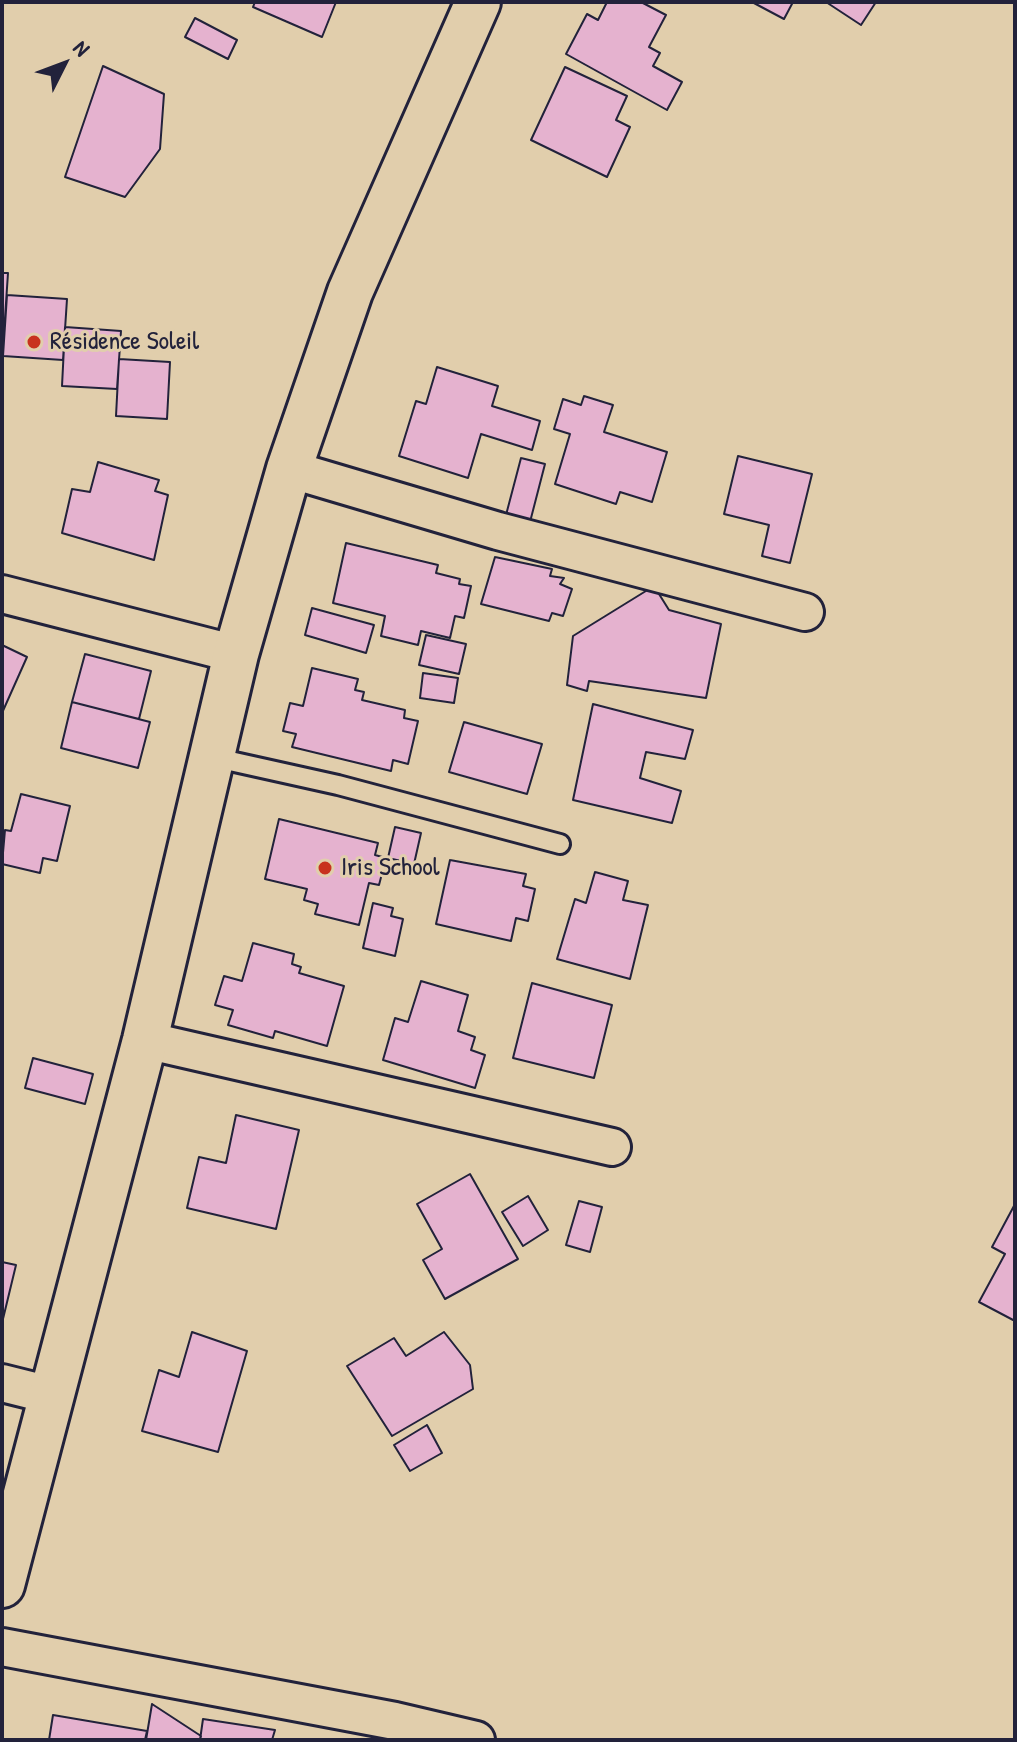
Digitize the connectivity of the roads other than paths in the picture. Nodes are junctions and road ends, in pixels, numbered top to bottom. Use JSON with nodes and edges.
{"nodes":[{"id":1,"x":478,"y":2,"type":"edge"},
{"id":2,"x":289,"y":469,"type":"junction"},
{"id":3,"x":2,"y":594,"type":"edge"},
{"id":4,"x":805,"y":612,"type":"dead end"},
{"id":5,"x":236,"y":654,"type":"junction"},
{"id":6,"x":212,"y":757,"type":"junction"},
{"id":7,"x":560,"y":844,"type":"dead end"},
{"id":8,"x":145,"y":1040,"type":"junction"},
{"id":9,"x":612,"y":1147,"type":"dead end"},
{"id":10,"x":2,"y":1383,"type":"edge"},
{"id":11,"x":54,"y":1396,"type":"junction"},
{"id":12,"x":2,"y":1585,"type":"edge"},
{"id":13,"x":2,"y":1647,"type":"edge"},
{"id":14,"x":476,"y":1740,"type":"edge"}],
"edges":[{"from":1,"to":2,"type":"main road"},
{"from":2,"to":4,"type":"street"},
{"from":2,"to":5,"type":"main road"},
{"from":3,"to":5,"type":"street"},
{"from":5,"to":6,"type":"main road"},
{"from":6,"to":7,"type":"lane"},
{"from":6,"to":8,"type":"main road"},
{"from":8,"to":9,"type":"street"},
{"from":8,"to":11,"type":"main road"},
{"from":10,"to":11,"type":"street"},
{"from":11,"to":12,"type":"main road"},
{"from":13,"to":14,"type":"street"}]}
